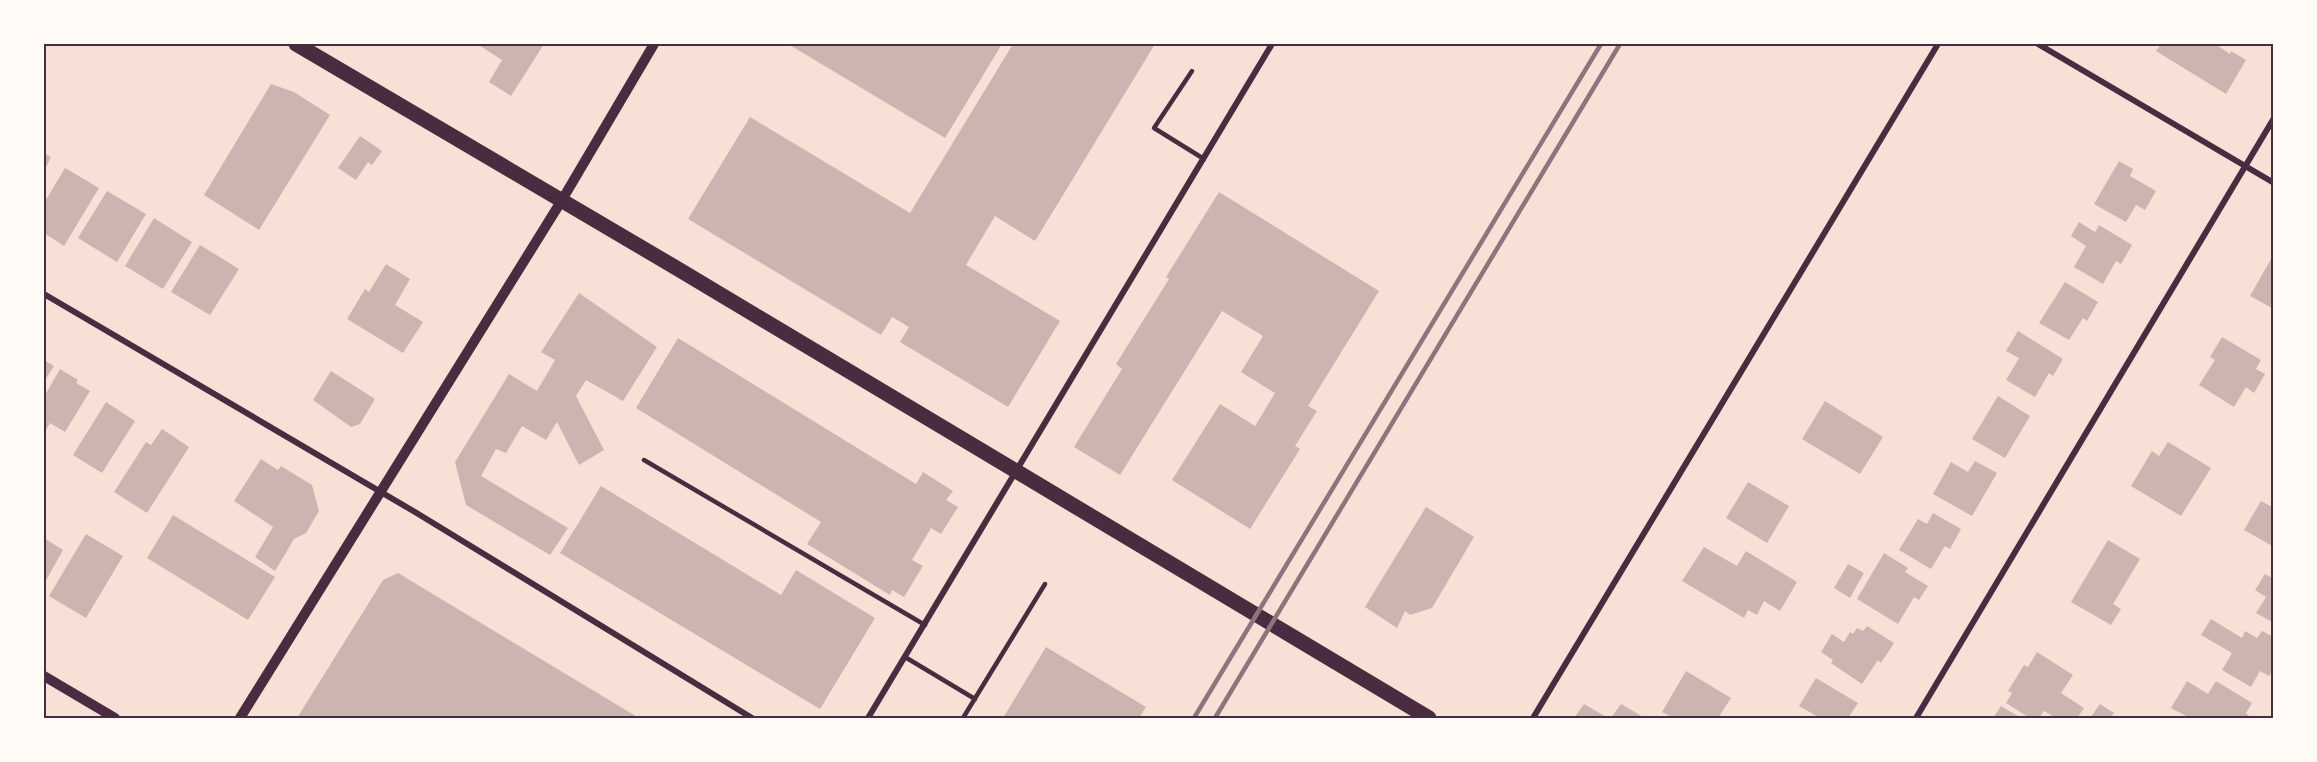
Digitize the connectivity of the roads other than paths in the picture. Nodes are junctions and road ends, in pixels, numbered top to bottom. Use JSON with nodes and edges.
{"nodes":[{"id":1,"x":296,"y":44,"type":"edge"},
{"id":2,"x":654,"y":44,"type":"edge"},
{"id":3,"x":1272,"y":44,"type":"edge"},
{"id":4,"x":1938,"y":44,"type":"edge"},
{"id":5,"x":2038,"y":44,"type":"edge"},
{"id":6,"x":1192,"y":71,"type":"dead end"},
{"id":7,"x":2274,"y":118,"type":"edge"},
{"id":8,"x":1204,"y":159,"type":"junction"},
{"id":9,"x":2245,"y":167,"type":"junction"},
{"id":10,"x":2274,"y":183,"type":"edge"},
{"id":11,"x":561,"y":200,"type":"junction"},
{"id":12,"x":44,"y":294,"type":"edge"},
{"id":13,"x":644,"y":460,"type":"dead end"},
{"id":14,"x":1017,"y":471,"type":"junction"},
{"id":15,"x":380,"y":492,"type":"junction"},
{"id":16,"x":1045,"y":584,"type":"dead end"},
{"id":17,"x":925,"y":625,"type":"junction"},
{"id":18,"x":905,"y":657,"type":"junction"},
{"id":19,"x":44,"y":676,"type":"edge"},
{"id":20,"x":975,"y":699,"type":"junction"},
{"id":21,"x":115,"y":718,"type":"edge"},
{"id":22,"x":240,"y":718,"type":"edge"},
{"id":23,"x":752,"y":718,"type":"edge"},
{"id":24,"x":868,"y":718,"type":"edge"},
{"id":25,"x":963,"y":718,"type":"edge"},
{"id":26,"x":1429,"y":718,"type":"edge"},
{"id":27,"x":1533,"y":718,"type":"edge"},
{"id":28,"x":1916,"y":718,"type":"edge"}],
"edges":[{"from":1,"to":11,"type":"main road"},
{"from":2,"to":11,"type":"street"},
{"from":3,"to":8,"type":"street"},
{"from":4,"to":27,"type":"street"},
{"from":5,"to":9,"type":"street"},
{"from":6,"to":8,"type":"lane"},
{"from":7,"to":9,"type":"street"},
{"from":8,"to":14,"type":"street"},
{"from":9,"to":10,"type":"street"},
{"from":9,"to":28,"type":"street"},
{"from":11,"to":14,"type":"main road"},
{"from":11,"to":15,"type":"street"},
{"from":12,"to":15,"type":"street"},
{"from":13,"to":17,"type":"lane"},
{"from":14,"to":17,"type":"street"},
{"from":14,"to":26,"type":"main road"},
{"from":15,"to":22,"type":"street"},
{"from":15,"to":23,"type":"street"},
{"from":16,"to":20,"type":"lane"},
{"from":17,"to":18,"type":"street"},
{"from":18,"to":20,"type":"lane"},
{"from":18,"to":24,"type":"street"},
{"from":19,"to":21,"type":"street"},
{"from":20,"to":25,"type":"lane"}]}
